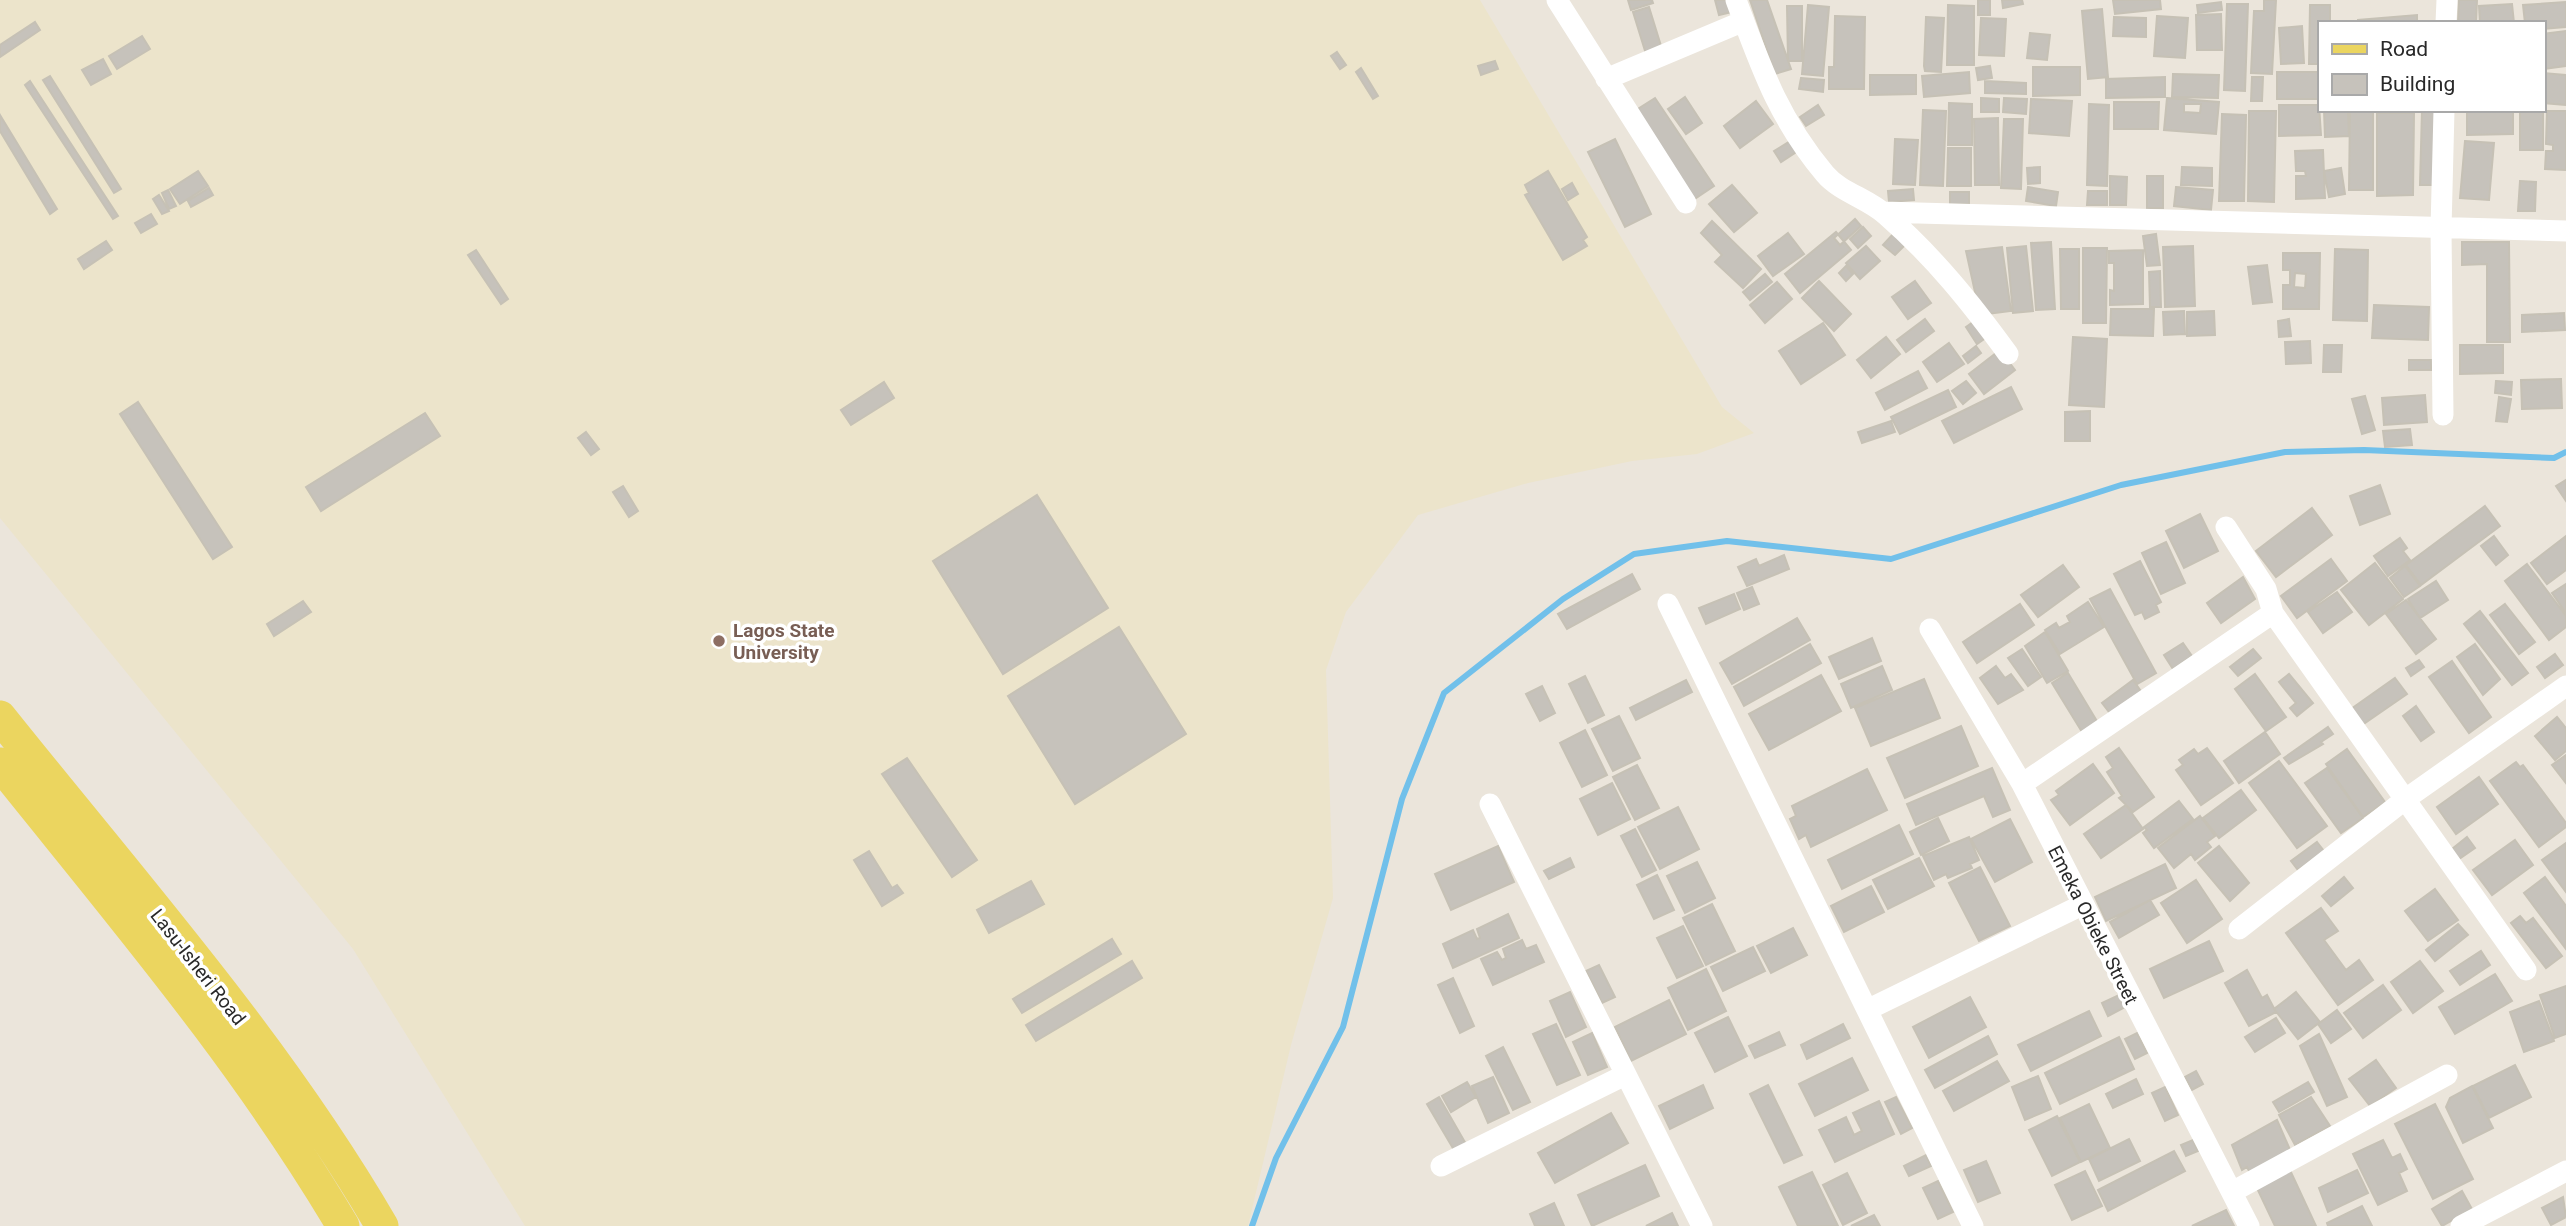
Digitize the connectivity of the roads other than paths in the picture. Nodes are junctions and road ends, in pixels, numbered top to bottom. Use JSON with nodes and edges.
{"nodes":[{"id":1,"x":1557,"y":0,"type":"edge"},
{"id":2,"x":1736,"y":0,"type":"edge"},
{"id":3,"x":2447,"y":0,"type":"edge"},
{"id":4,"x":1744,"y":21,"type":"junction"},
{"id":5,"x":2446,"y":21,"type":"edge"},
{"id":6,"x":1606,"y":79,"type":"junction"},
{"id":7,"x":2444,"y":112,"type":"edge"},
{"id":8,"x":1686,"y":203,"type":"dead end"},
{"id":9,"x":1883,"y":212,"type":"junction"},
{"id":10,"x":2441,"y":229,"type":"junction"},
{"id":11,"x":2566,"y":231,"type":"edge"},
{"id":12,"x":2008,"y":354,"type":"dead end"},
{"id":13,"x":2443,"y":415,"type":"dead end"},
{"id":14,"x":2226,"y":527,"type":"dead end"},
{"id":15,"x":1668,"y":604,"type":"dead end"},
{"id":16,"x":2273,"y":613,"type":"junction"},
{"id":17,"x":1930,"y":629,"type":"dead end"},
{"id":18,"x":2566,"y":686,"type":"edge"},
{"id":19,"x":0,"y":717,"type":"edge"},
{"id":20,"x":0,"y":764,"type":"edge"},
{"id":21,"x":2022,"y":784,"type":"junction"},
{"id":22,"x":2407,"y":798,"type":"junction"},
{"id":23,"x":1489,"y":804,"type":"dead end"},
{"id":24,"x":2082,"y":905,"type":"junction"},
{"id":25,"x":2239,"y":929,"type":"dead end"},
{"id":26,"x":2526,"y":970,"type":"dead end"},
{"id":27,"x":1867,"y":1010,"type":"junction"},
{"id":28,"x":1625,"y":1075,"type":"junction"},
{"id":29,"x":2447,"y":1075,"type":"dead end"},
{"id":30,"x":1441,"y":1166,"type":"dead end"},
{"id":31,"x":2566,"y":1171,"type":"edge"},
{"id":32,"x":2232,"y":1192,"type":"junction"},
{"id":33,"x":343,"y":1226,"type":"edge"},
{"id":34,"x":382,"y":1226,"type":"edge"},
{"id":35,"x":1702,"y":1226,"type":"edge"},
{"id":36,"x":1973,"y":1226,"type":"edge"},
{"id":37,"x":2249,"y":1226,"type":"edge"},
{"id":38,"x":2461,"y":1226,"type":"edge"}],
"edges":[{"from":1,"to":6,"type":"street"},
{"from":2,"to":4,"type":"street"},
{"from":3,"to":5,"type":"street"},
{"from":4,"to":6,"type":"street"},
{"from":4,"to":9,"type":"street"},
{"from":6,"to":8,"type":"street"},
{"from":7,"to":10,"type":"street"},
{"from":9,"to":10,"type":"street"},
{"from":9,"to":12,"type":"street"},
{"from":10,"to":11,"type":"street"},
{"from":10,"to":13,"type":"street"},
{"from":14,"to":16,"type":"street"},
{"from":15,"to":27,"type":"street"},
{"from":16,"to":21,"type":"street"},
{"from":16,"to":22,"type":"street"},
{"from":17,"to":21,"type":"street","name":"Emeka Obieke Street"},
{"from":18,"to":22,"type":"street"},
{"from":19,"to":34,"type":"main road","name":"Lasu-Isheri Road"},
{"from":20,"to":33,"type":"main road","name":"Lasu-Isheri Road"},
{"from":21,"to":24,"type":"street","name":"Emeka Obieke Street"},
{"from":22,"to":25,"type":"street"},
{"from":22,"to":26,"type":"street"},
{"from":23,"to":28,"type":"street"},
{"from":24,"to":27,"type":"street"},
{"from":24,"to":32,"type":"street","name":"Emeka Obieke Street"},
{"from":27,"to":36,"type":"street"},
{"from":28,"to":30,"type":"street"},
{"from":28,"to":35,"type":"street"},
{"from":29,"to":32,"type":"street"},
{"from":31,"to":38,"type":"street"},
{"from":32,"to":37,"type":"street","name":"Emeka Obieke Street"}]}
